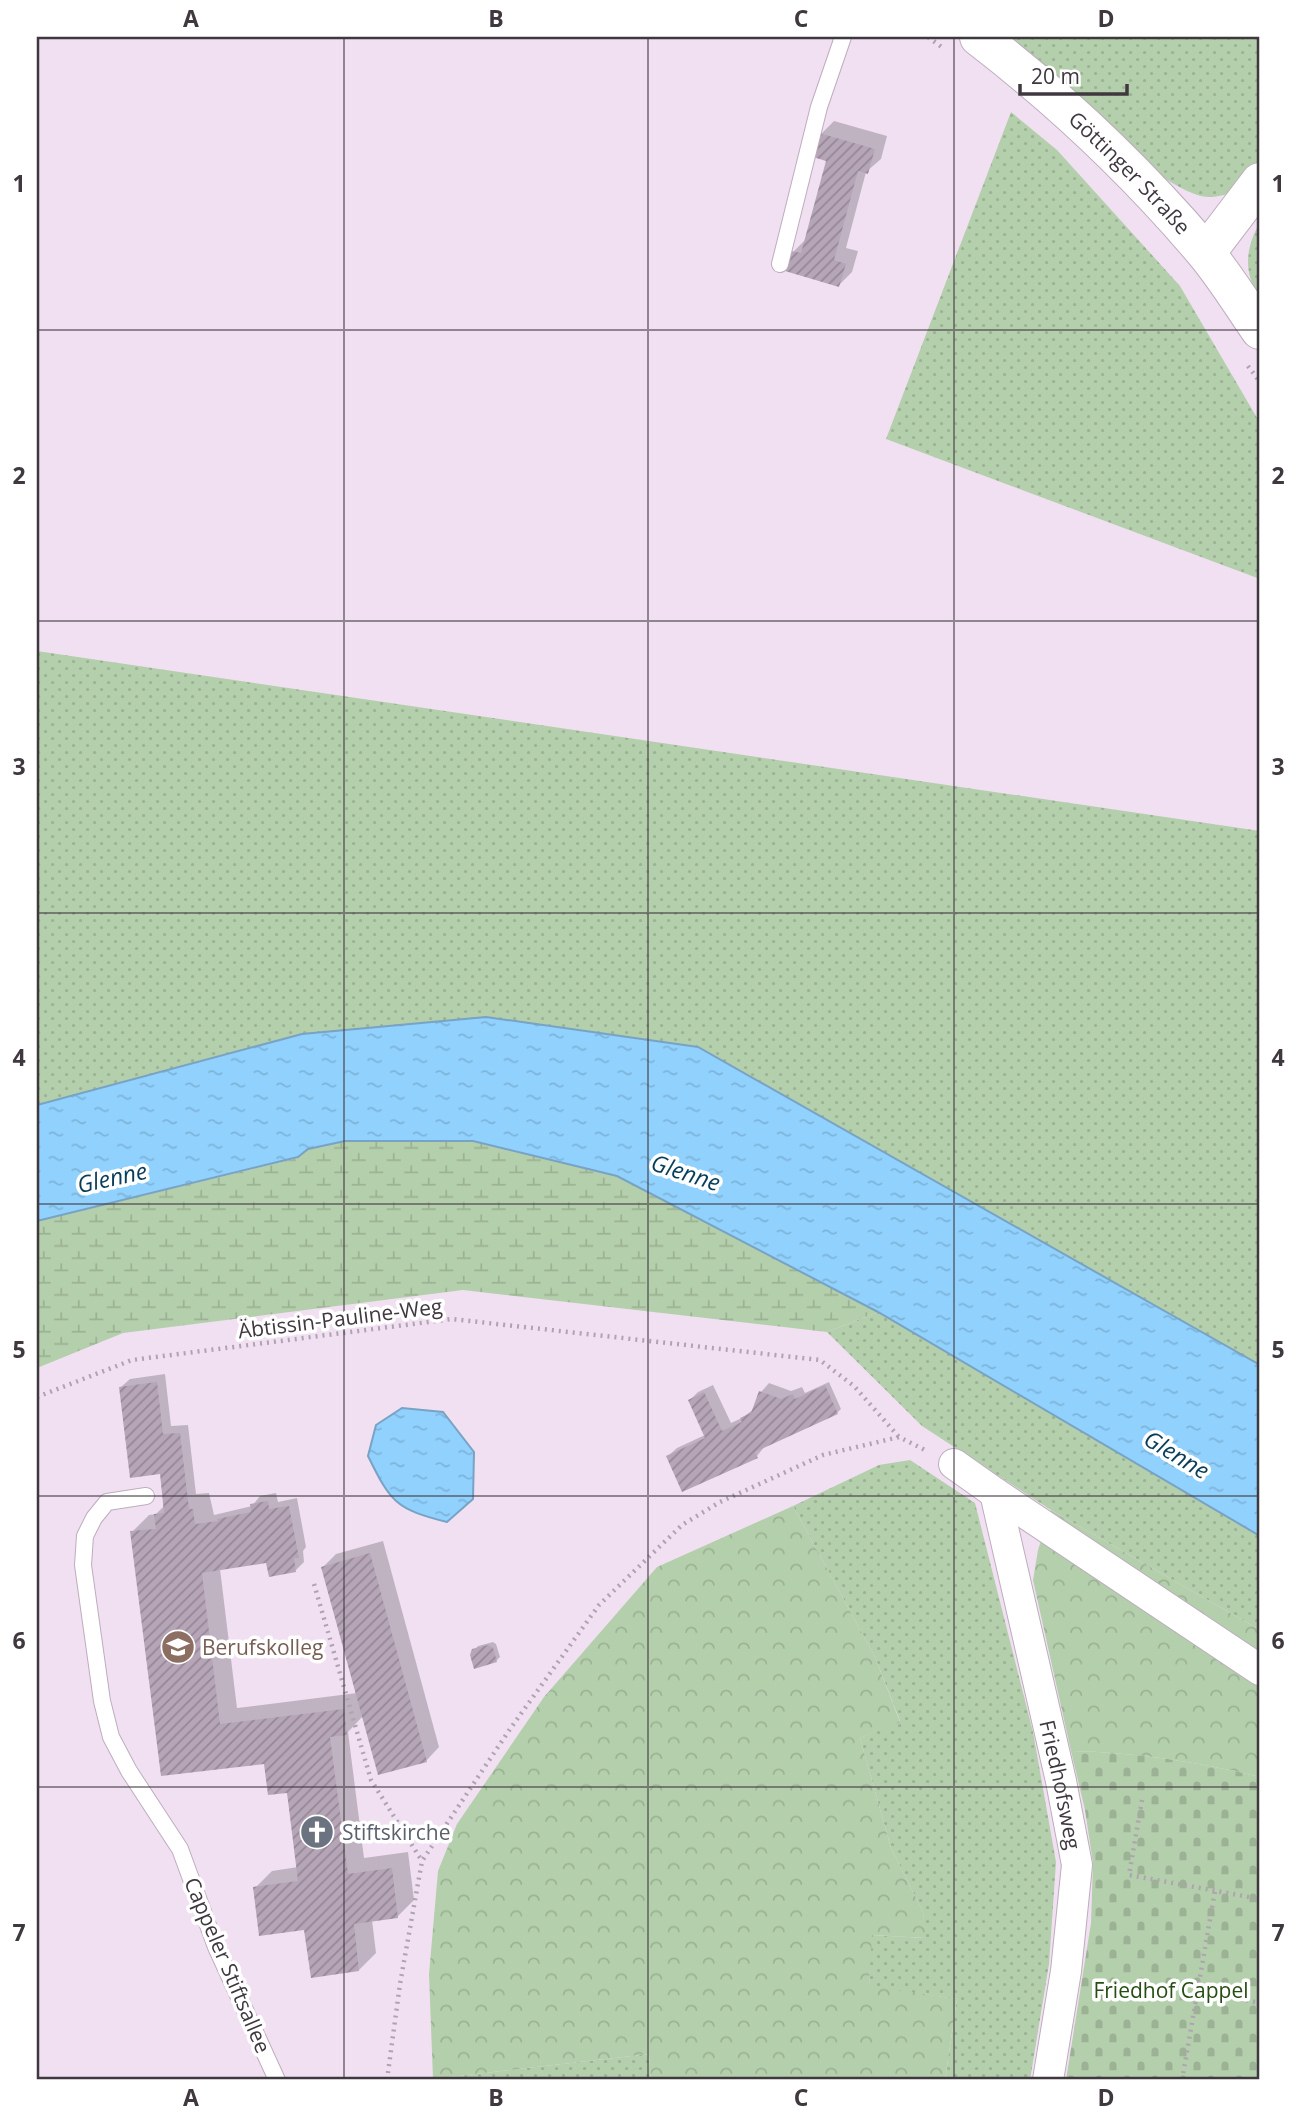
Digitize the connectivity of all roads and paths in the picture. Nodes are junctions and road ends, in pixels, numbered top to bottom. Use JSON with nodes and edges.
{"nodes":[{"id":1,"x":843,"y":37,"type":"edge"},
{"id":2,"x":979,"y":37,"type":"edge"},
{"id":3,"x":1260,"y":182,"type":"edge"},
{"id":4,"x":1206,"y":253,"type":"junction"},
{"id":5,"x":780,"y":264,"type":"dead end"},
{"id":6,"x":1260,"y":330,"type":"edge"},
{"id":7,"x":37,"y":1397,"type":"edge"},
{"id":8,"x":899,"y":1437,"type":"junction"},
{"id":9,"x":954,"y":1464,"type":"joint"},
{"id":10,"x":995,"y":1493,"type":"junction"},
{"id":11,"x":146,"y":1496,"type":"dead end"},
{"id":12,"x":314,"y":1584,"type":"dead end"},
{"id":13,"x":1260,"y":1670,"type":"edge"},
{"id":14,"x":1142,"y":1800,"type":"dead end"},
{"id":15,"x":422,"y":1861,"type":"junction"},
{"id":16,"x":1215,"y":1891,"type":"junction"},
{"id":17,"x":1260,"y":1899,"type":"edge"},
{"id":18,"x":1198,"y":1990,"type":"junction"},
{"id":19,"x":1260,"y":2003,"type":"edge"},
{"id":20,"x":277,"y":2080,"type":"edge"},
{"id":21,"x":387,"y":2080,"type":"edge"},
{"id":22,"x":1048,"y":2080,"type":"edge"},
{"id":23,"x":1182,"y":2080,"type":"edge"}],
"edges":[{"from":1,"to":5,"type":"lane"},
{"from":2,"to":4,"type":"main road","name":"Göttinger Straße"},
{"from":3,"to":4,"type":"main road"},
{"from":4,"to":6,"type":"main road","name":"Göttinger Straße"},
{"from":7,"to":8,"type":"path","name":"Äbtissin-Pauline-Weg"},
{"from":8,"to":9,"type":"path"},
{"from":8,"to":15,"type":"path"},
{"from":9,"to":10,"type":"street"},
{"from":10,"to":13,"type":"street"},
{"from":10,"to":22,"type":"street","name":"Friedhofsweg"},
{"from":11,"to":20,"type":"lane","name":"Cappeler Stiftsallee"},
{"from":12,"to":15,"type":"path"},
{"from":14,"to":16,"type":"path"},
{"from":15,"to":21,"type":"path"},
{"from":16,"to":17,"type":"path"},
{"from":16,"to":18,"type":"path"},
{"from":18,"to":19,"type":"path"},
{"from":18,"to":23,"type":"path"}]}
